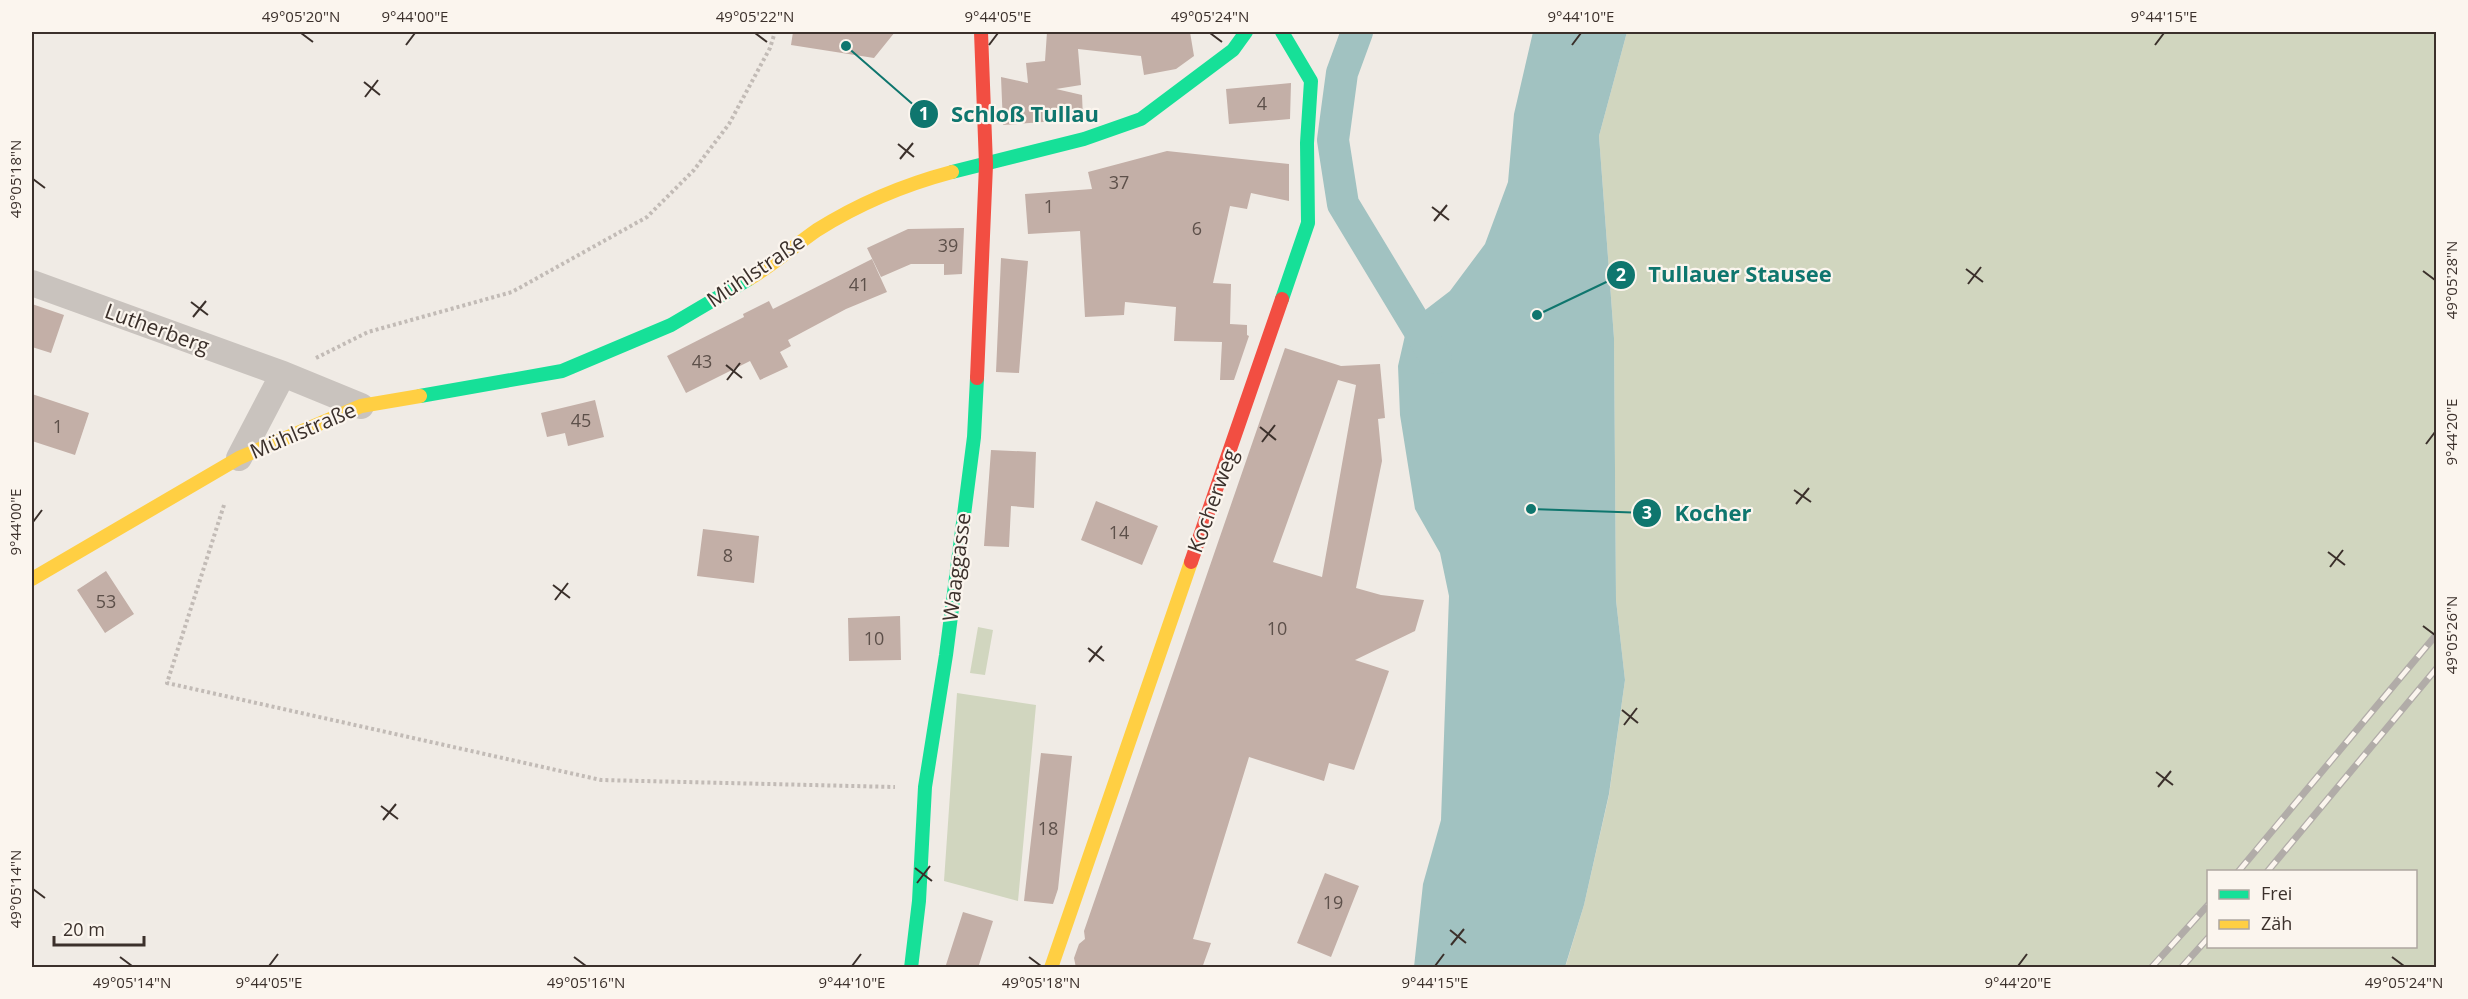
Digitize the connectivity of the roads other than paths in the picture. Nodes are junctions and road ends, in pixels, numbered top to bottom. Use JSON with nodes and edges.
{"nodes":[{"id":1,"x":981,"y":32,"type":"edge"},
{"id":2,"x":1246,"y":32,"type":"edge"},
{"id":3,"x":1282,"y":32,"type":"edge"},
{"id":4,"x":986,"y":165,"type":"junction"},
{"id":5,"x":32,"y":284,"type":"edge"},
{"id":6,"x":283,"y":374,"type":"junction"},
{"id":7,"x":361,"y":406,"type":"junction"},
{"id":8,"x":239,"y":458,"type":"junction"},
{"id":9,"x":32,"y":579,"type":"edge"},
{"id":10,"x":911,"y":968,"type":"edge"},
{"id":11,"x":1051,"y":968,"type":"edge"}],
"edges":[{"from":1,"to":4,"type":"street","name":"Waaggasse"},
{"from":2,"to":4,"type":"street","name":"Mühlstraße"},
{"from":3,"to":11,"type":"street","name":"Kocherweg"},
{"from":4,"to":7,"type":"street","name":"Mühlstraße"},
{"from":4,"to":10,"type":"street","name":"Waaggasse"},
{"from":5,"to":6,"type":"street","name":"Lutherberg"},
{"from":6,"to":7,"type":"street","name":"Lutherberg"},
{"from":6,"to":8,"type":"street"},
{"from":7,"to":8,"type":"street","name":"Mühlstraße"},
{"from":8,"to":9,"type":"street","name":"Mühlstraße"}]}
